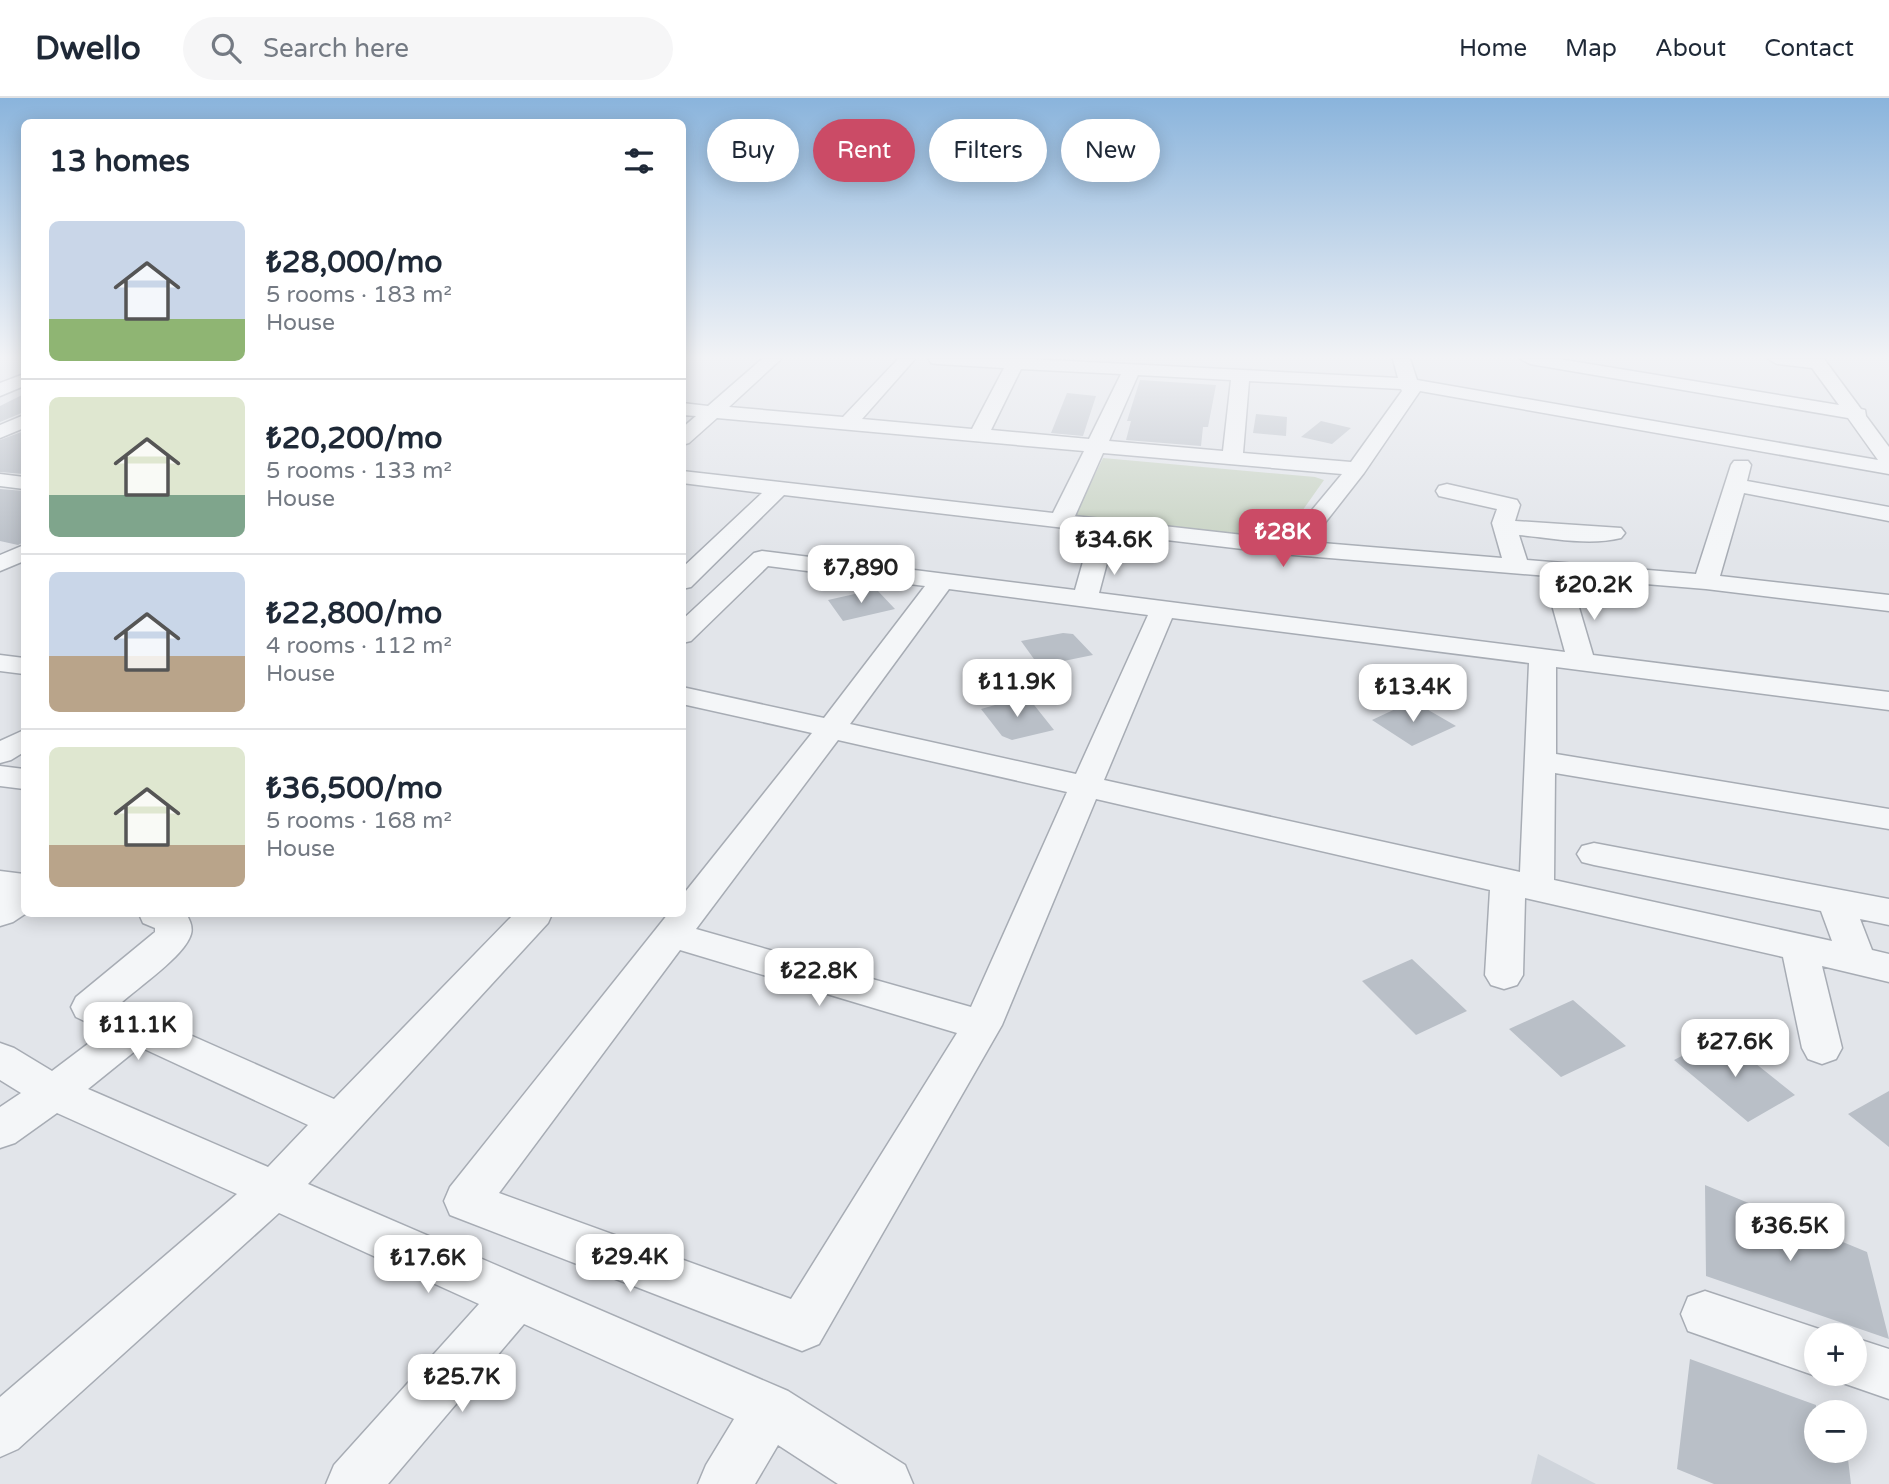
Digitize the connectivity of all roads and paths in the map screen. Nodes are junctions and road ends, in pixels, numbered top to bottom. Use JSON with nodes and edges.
{"nodes":[{"id":1,"x":700,"y":424,"type":"edge"},
{"id":2,"x":866,"y":424,"type":"edge"},
{"id":3,"x":985,"y":424,"type":"edge"},
{"id":4,"x":1107,"y":424,"type":"edge"},
{"id":5,"x":1236,"y":424,"type":"edge"},
{"id":6,"x":1388,"y":424,"type":"edge"},
{"id":7,"x":1637,"y":424,"type":"edge"},
{"id":8,"x":1864,"y":424,"type":"edge"},
{"id":9,"x":979,"y":435,"type":"junction"},
{"id":10,"x":686,"y":436,"type":"edge"},
{"id":11,"x":1748,"y":443,"type":"junction"},
{"id":12,"x":1097,"y":447,"type":"junction"},
{"id":13,"x":1232,"y":458,"type":"junction"},
{"id":14,"x":1889,"y":461,"type":"edge"},
{"id":15,"x":1889,"y":468,"type":"edge"},
{"id":16,"x":1357,"y":469,"type":"junction"},
{"id":17,"x":686,"y":477,"type":"edge"},
{"id":18,"x":0,"y":480,"type":"edge"},
{"id":19,"x":21,"y":483,"type":"edge"},
{"id":20,"x":1735,"y":485,"type":"junction"},
{"id":21,"x":780,"y":488,"type":"junction"},
{"id":22,"x":1447,"y":491,"type":"dead end"},
{"id":23,"x":1889,"y":514,"type":"edge"},
{"id":24,"x":1060,"y":523,"type":"junction"},
{"id":25,"x":1504,"y":527,"type":"junction"},
{"id":26,"x":1613,"y":533,"type":"dead end"},
{"id":27,"x":1100,"y":544,"type":"dead end"},
{"id":28,"x":1293,"y":548,"type":"junction"},
{"id":29,"x":1517,"y":566,"type":"junction"},
{"id":30,"x":686,"y":578,"type":"edge"},
{"id":31,"x":942,"y":581,"type":"junction"},
{"id":32,"x":1706,"y":582,"type":"junction"},
{"id":33,"x":1562,"y":594,"type":"dead end"},
{"id":34,"x":1085,"y":599,"type":"junction"},
{"id":35,"x":1889,"y":603,"type":"edge"},
{"id":36,"x":1163,"y":609,"type":"junction"},
{"id":37,"x":686,"y":631,"type":"edge"},
{"id":38,"x":1543,"y":657,"type":"junction"},
{"id":39,"x":1581,"y":662,"type":"junction"},
{"id":40,"x":0,"y":663,"type":"edge"},
{"id":41,"x":21,"y":666,"type":"edge"},
{"id":42,"x":686,"y":696,"type":"edge"},
{"id":43,"x":1889,"y":701,"type":"edge"},
{"id":44,"x":831,"y":729,"type":"junction"},
{"id":45,"x":21,"y":741,"type":"edge"},
{"id":46,"x":0,"y":754,"type":"edge"},
{"id":47,"x":1539,"y":761,"type":"junction"},
{"id":48,"x":0,"y":776,"type":"edge"},
{"id":49,"x":21,"y":779,"type":"edge"},
{"id":50,"x":1084,"y":787,"type":"junction"},
{"id":51,"x":1889,"y":819,"type":"edge"},
{"id":52,"x":1594,"y":855,"type":"dead end"},
{"id":53,"x":1691,"y":873,"type":"junction"},
{"id":54,"x":0,"y":883,"type":"edge"},
{"id":55,"x":21,"y":886,"type":"edge"},
{"id":56,"x":1522,"y":886,"type":"junction"},
{"id":57,"x":21,"y":899,"type":"edge"},
{"id":58,"x":1836,"y":902,"type":"junction"},
{"id":59,"x":1889,"y":912,"type":"edge"},
{"id":60,"x":0,"y":913,"type":"edge"},
{"id":61,"x":162,"y":917,"type":"edge"},
{"id":62,"x":532,"y":917,"type":"edge"},
{"id":63,"x":686,"y":917,"type":"edge"},
{"id":64,"x":686,"y":917,"type":"edge"},
{"id":65,"x":1704,"y":926,"type":"junction"},
{"id":66,"x":672,"y":935,"type":"junction"},
{"id":67,"x":1799,"y":948,"type":"junction"},
{"id":68,"x":1873,"y":964,"type":"edge"},
{"id":69,"x":1504,"y":975,"type":"dead end"},
{"id":70,"x":982,"y":1025,"type":"junction"},
{"id":71,"x":136,"y":1028,"type":"junction"},
{"id":72,"x":1822,"y":1048,"type":"dead end"},
{"id":73,"x":0,"y":1059,"type":"edge"},
{"id":74,"x":54,"y":1093,"type":"junction"},
{"id":75,"x":340,"y":1121,"type":"junction"},
{"id":76,"x":0,"y":1130,"type":"edge"},
{"id":77,"x":274,"y":1190,"type":"junction"},
{"id":78,"x":516,"y":1297,"type":"junction"},
{"id":79,"x":1705,"y":1314,"type":"dead end"},
{"id":80,"x":1804,"y":1347,"type":"edge"},
{"id":81,"x":1867,"y":1367,"type":"edge"},
{"id":82,"x":1889,"y":1374,"type":"edge"},
{"id":83,"x":770,"y":1409,"type":"junction"},
{"id":84,"x":0,"y":1431,"type":"edge"},
{"id":85,"x":353,"y":1484,"type":"edge"},
{"id":86,"x":725,"y":1484,"type":"edge"},
{"id":87,"x":887,"y":1484,"type":"edge"}],
"edges":[{"from":1,"to":10,"type":"street"},
{"from":2,"to":9,"type":"street"},
{"from":3,"to":9,"type":"street"},
{"from":4,"to":12,"type":"street"},
{"from":5,"to":13,"type":"street"},
{"from":6,"to":16,"type":"street"},
{"from":7,"to":11,"type":"street"},
{"from":8,"to":14,"type":"street"},
{"from":9,"to":12,"type":"street"},
{"from":11,"to":15,"type":"street"},
{"from":11,"to":20,"type":"street"},
{"from":12,"to":13,"type":"street"},
{"from":12,"to":24,"type":"street"},
{"from":13,"to":16,"type":"street"},
{"from":16,"to":28,"type":"street"},
{"from":17,"to":21,"type":"street"},
{"from":18,"to":19,"type":"street"},
{"from":20,"to":23,"type":"street"},
{"from":20,"to":32,"type":"street"},
{"from":21,"to":24,"type":"street"},
{"from":21,"to":30,"type":"street"},
{"from":22,"to":25,"type":"street"},
{"from":24,"to":28,"type":"street"},
{"from":25,"to":26,"type":"street"},
{"from":25,"to":29,"type":"street"},
{"from":27,"to":34,"type":"street"},
{"from":28,"to":29,"type":"street"},
{"from":29,"to":32,"type":"street"},
{"from":31,"to":34,"type":"street"},
{"from":31,"to":37,"type":"street"},
{"from":31,"to":44,"type":"street"},
{"from":32,"to":35,"type":"street"},
{"from":33,"to":39,"type":"street"},
{"from":34,"to":36,"type":"street"},
{"from":36,"to":38,"type":"street"},
{"from":36,"to":50,"type":"street"},
{"from":38,"to":39,"type":"street"},
{"from":38,"to":47,"type":"street"},
{"from":39,"to":43,"type":"street"},
{"from":40,"to":41,"type":"street"},
{"from":42,"to":44,"type":"street"},
{"from":44,"to":50,"type":"street"},
{"from":44,"to":63,"type":"street"},
{"from":45,"to":46,"type":"street"},
{"from":47,"to":51,"type":"street"},
{"from":47,"to":56,"type":"street"},
{"from":48,"to":49,"type":"street"},
{"from":50,"to":56,"type":"street"},
{"from":50,"to":70,"type":"street"},
{"from":52,"to":53,"type":"street"},
{"from":53,"to":58,"type":"street"},
{"from":53,"to":65,"type":"street"},
{"from":54,"to":55,"type":"street"},
{"from":56,"to":65,"type":"street"},
{"from":56,"to":69,"type":"street"},
{"from":57,"to":60,"type":"street"},
{"from":58,"to":59,"type":"street"},
{"from":58,"to":68,"type":"street"},
{"from":61,"to":71,"type":"street"},
{"from":62,"to":75,"type":"street"},
{"from":64,"to":66,"type":"street"},
{"from":65,"to":67,"type":"street"},
{"from":66,"to":70,"type":"street"},
{"from":66,"to":70,"type":"street"},
{"from":67,"to":68,"type":"street"},
{"from":67,"to":72,"type":"street"},
{"from":71,"to":74,"type":"street"},
{"from":71,"to":75,"type":"street"},
{"from":73,"to":74,"type":"street"},
{"from":74,"to":76,"type":"street"},
{"from":74,"to":77,"type":"street"},
{"from":75,"to":77,"type":"street"},
{"from":77,"to":78,"type":"street"},
{"from":77,"to":84,"type":"street"},
{"from":78,"to":83,"type":"street"},
{"from":78,"to":85,"type":"street"},
{"from":79,"to":80,"type":"street"},
{"from":81,"to":82,"type":"street"},
{"from":83,"to":86,"type":"street"},
{"from":83,"to":87,"type":"street"}]}
